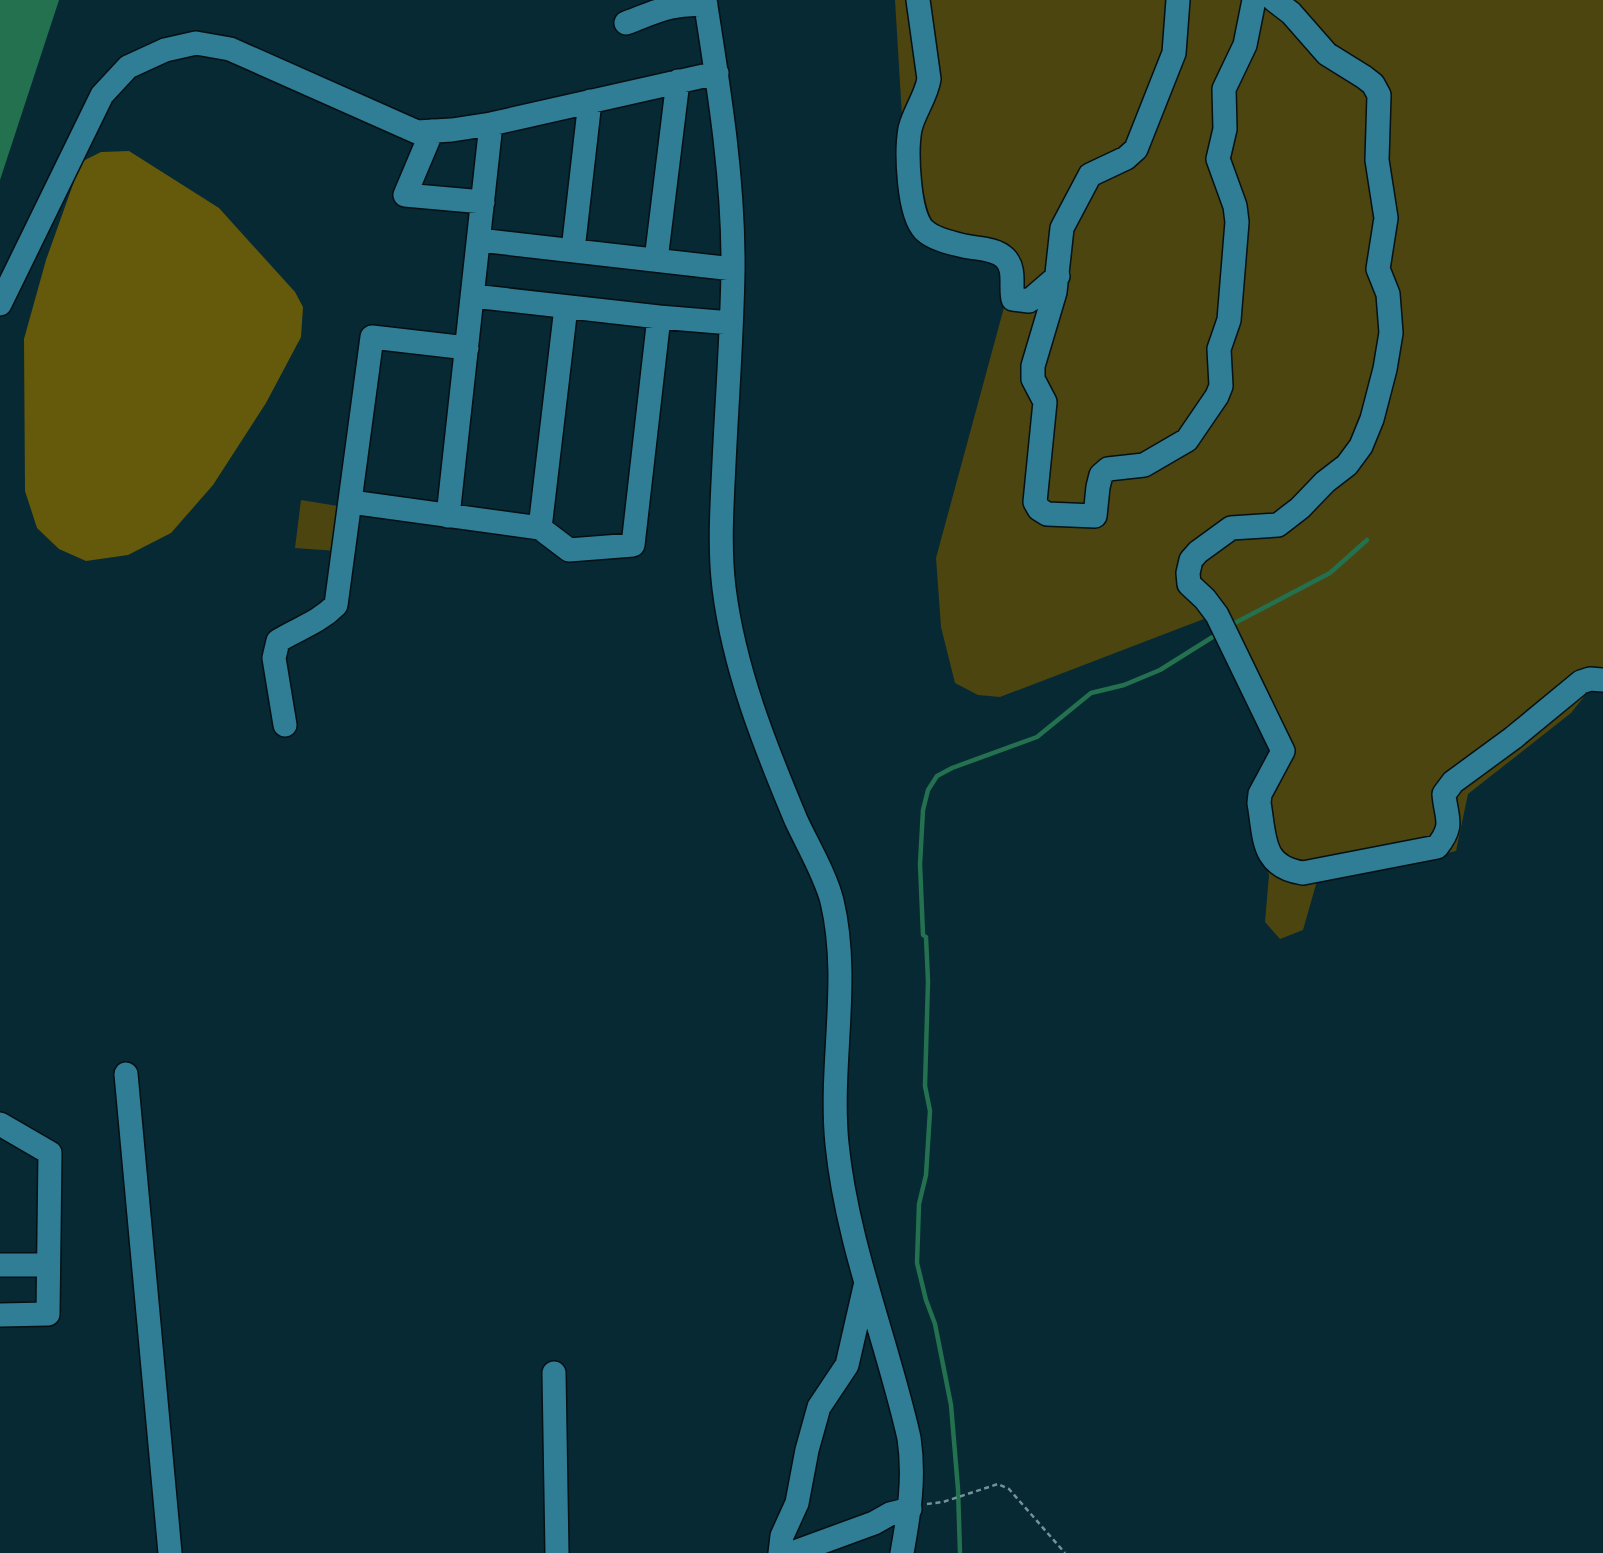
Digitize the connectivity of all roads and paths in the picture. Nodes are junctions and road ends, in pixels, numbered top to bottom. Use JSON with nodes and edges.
{"nodes":[{"id":1,"x":918,"y":0,"type":"edge"},
{"id":2,"x":1178,"y":0,"type":"edge"},
{"id":3,"x":1254,"y":0,"type":"edge"},
{"id":4,"x":1274,"y":0,"type":"edge"},
{"id":5,"x":705,"y":3,"type":"edge"},
{"id":6,"x":626,"y":23,"type":"dead end"},
{"id":7,"x":717,"y":72,"type":"junction"},
{"id":8,"x":678,"y":81,"type":"junction"},
{"id":9,"x":590,"y":101,"type":"junction"},
{"id":10,"x":491,"y":124,"type":"junction"},
{"id":11,"x":432,"y":131,"type":"junction"},
{"id":12,"x":483,"y":202,"type":"junction"},
{"id":13,"x":479,"y":240,"type":"junction"},
{"id":14,"x":573,"y":250,"type":"junction"},
{"id":15,"x":656,"y":260,"type":"junction"},
{"id":16,"x":733,"y":270,"type":"junction"},
{"id":17,"x":1058,"y":275,"type":"junction"},
{"id":18,"x":473,"y":296,"type":"junction"},
{"id":19,"x":0,"y":304,"type":"edge"},
{"id":20,"x":566,"y":307,"type":"junction"},
{"id":21,"x":659,"y":317,"type":"junction"},
{"id":22,"x":731,"y":323,"type":"junction"},
{"id":23,"x":467,"y":348,"type":"junction"},
{"id":24,"x":351,"y":502,"type":"junction"},
{"id":25,"x":448,"y":516,"type":"junction"},
{"id":26,"x":540,"y":528,"type":"junction"},
{"id":27,"x":1603,"y":680,"type":"edge"},
{"id":28,"x":285,"y":725,"type":"dead end"},
{"id":29,"x":126,"y":1074,"type":"dead end"},
{"id":30,"x":0,"y":1124,"type":"edge"},
{"id":31,"x":0,"y":1265,"type":"edge"},
{"id":32,"x":48,"y":1265,"type":"junction"},
{"id":33,"x":867,"y":1281,"type":"junction"},
{"id":34,"x":0,"y":1315,"type":"edge"},
{"id":35,"x":554,"y":1373,"type":"dead end"},
{"id":36,"x":911,"y":1507,"type":"junction"},
{"id":37,"x":790,"y":1518,"type":"junction"},
{"id":38,"x":170,"y":1553,"type":"edge"},
{"id":39,"x":556,"y":1553,"type":"edge"},
{"id":40,"x":768,"y":1553,"type":"edge"},
{"id":41,"x":780,"y":1553,"type":"edge"},
{"id":42,"x":792,"y":1553,"type":"edge"},
{"id":43,"x":902,"y":1553,"type":"edge"},
{"id":44,"x":1065,"y":1553,"type":"edge"}],
"edges":[{"from":1,"to":17,"type":"street"},
{"from":2,"to":17,"type":"street"},
{"from":3,"to":17,"type":"street"},
{"from":4,"to":27,"type":"street"},
{"from":5,"to":6,"type":"street"},
{"from":5,"to":7,"type":"street"},
{"from":7,"to":8,"type":"street"},
{"from":7,"to":16,"type":"street"},
{"from":8,"to":9,"type":"street"},
{"from":8,"to":15,"type":"street"},
{"from":9,"to":10,"type":"street"},
{"from":9,"to":14,"type":"street"},
{"from":10,"to":11,"type":"street"},
{"from":10,"to":12,"type":"street"},
{"from":11,"to":12,"type":"street"},
{"from":11,"to":19,"type":"street"},
{"from":12,"to":13,"type":"street"},
{"from":13,"to":14,"type":"street"},
{"from":13,"to":18,"type":"street"},
{"from":14,"to":15,"type":"street"},
{"from":15,"to":16,"type":"street"},
{"from":16,"to":22,"type":"street"},
{"from":18,"to":20,"type":"street"},
{"from":18,"to":23,"type":"street"},
{"from":20,"to":21,"type":"street"},
{"from":20,"to":26,"type":"street"},
{"from":21,"to":22,"type":"street"},
{"from":21,"to":26,"type":"street"},
{"from":22,"to":33,"type":"street"},
{"from":23,"to":24,"type":"street"},
{"from":23,"to":25,"type":"street"},
{"from":24,"to":25,"type":"street"},
{"from":24,"to":28,"type":"street"},
{"from":25,"to":26,"type":"street"},
{"from":29,"to":38,"type":"street"},
{"from":30,"to":32,"type":"street"},
{"from":31,"to":32,"type":"street"},
{"from":32,"to":34,"type":"street"},
{"from":33,"to":36,"type":"street"},
{"from":33,"to":37,"type":"street"},
{"from":35,"to":39,"type":"street"},
{"from":36,"to":42,"type":"street"},
{"from":36,"to":43,"type":"street"},
{"from":36,"to":44,"type":"path"},
{"from":37,"to":40,"type":"street"},
{"from":37,"to":41,"type":"street"}]}
